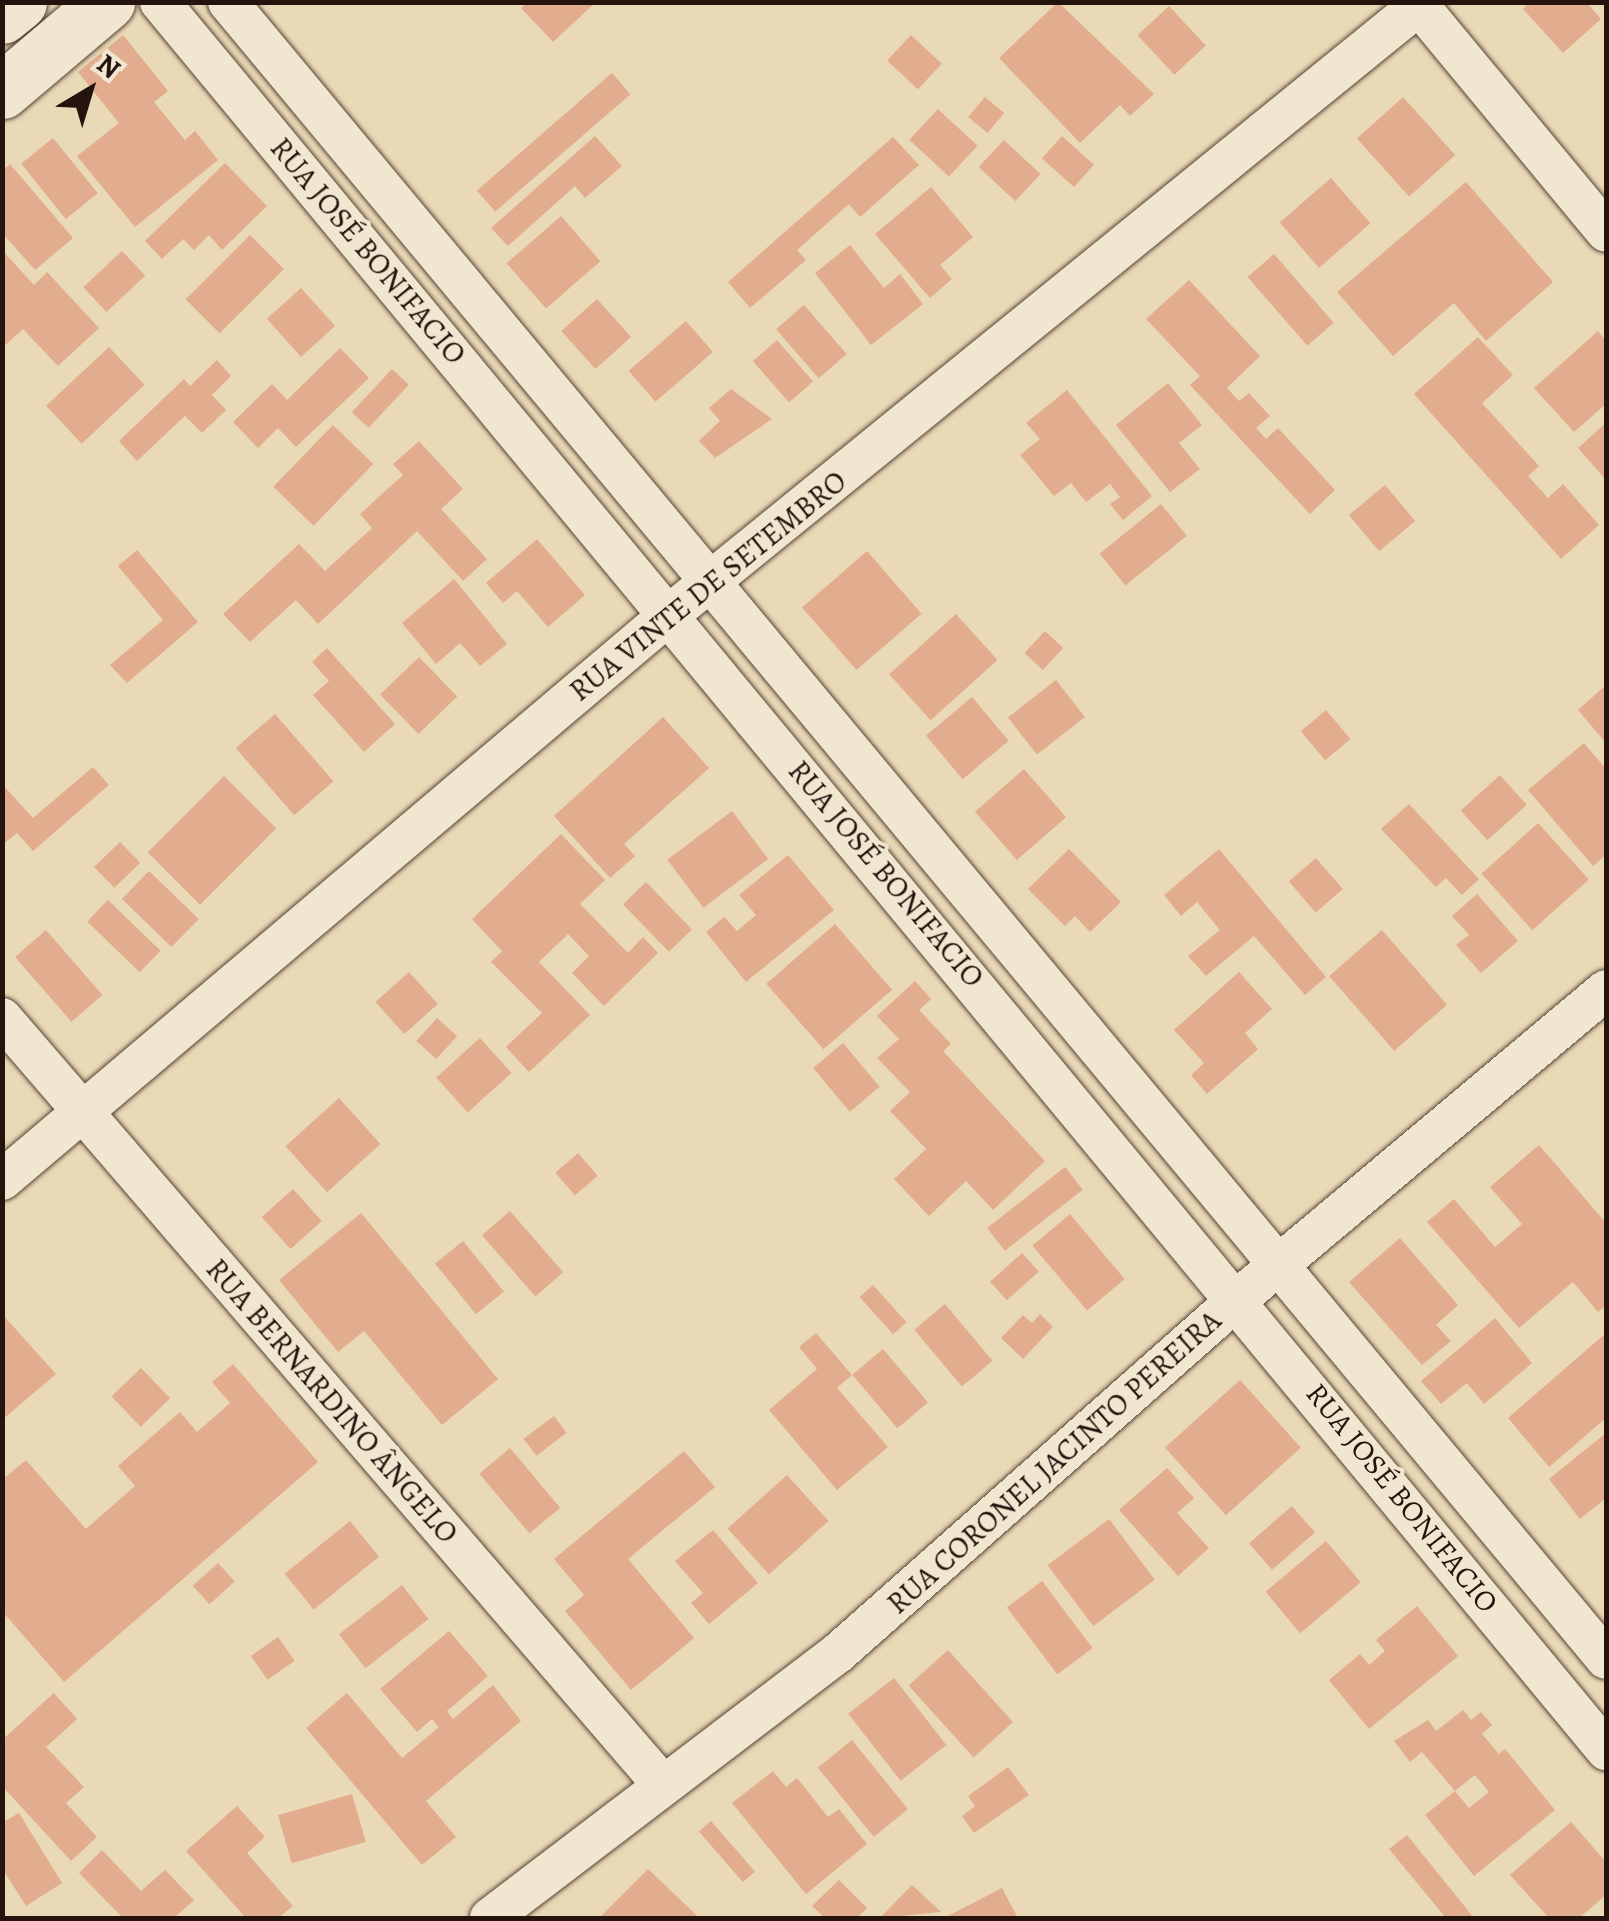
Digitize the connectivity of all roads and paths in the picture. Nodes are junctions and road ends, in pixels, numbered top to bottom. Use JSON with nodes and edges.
{"nodes":[{"id":1,"x":19,"y":2,"type":"edge"},
{"id":2,"x":107,"y":2,"type":"edge"},
{"id":3,"x":160,"y":2,"type":"edge"},
{"id":4,"x":228,"y":2,"type":"edge"},
{"id":5,"x":1419,"y":4,"type":"edge"},
{"id":6,"x":2,"y":16,"type":"edge"},
{"id":7,"x":2,"y":90,"type":"edge"},
{"id":8,"x":1606,"y":232,"type":"edge"},
{"id":9,"x":707,"y":586,"type":"junction"},
{"id":10,"x":670,"y":614,"type":"junction"},
{"id":11,"x":1606,"y":990,"type":"edge"},
{"id":12,"x":2,"y":1018,"type":"edge"},
{"id":13,"x":82,"y":1112,"type":"junction"},
{"id":14,"x":2,"y":1180,"type":"edge"},
{"id":15,"x":1277,"y":1267,"type":"junction"},
{"id":16,"x":1239,"y":1298,"type":"junction"},
{"id":17,"x":1606,"y":1660,"type":"edge"},
{"id":18,"x":1606,"y":1750,"type":"edge"},
{"id":19,"x":662,"y":1784,"type":"junction"},
{"id":20,"x":490,"y":1918,"type":"edge"}],
"edges":[{"from":1,"to":6,"type":"street"},
{"from":2,"to":7,"type":"street"},
{"from":3,"to":10,"type":"street","name":"RUA JOSÉ BONIFACIO"},
{"from":4,"to":9,"type":"street","name":"RUA JOSÉ BONIFACIO"},
{"from":5,"to":8,"type":"street"},
{"from":5,"to":9,"type":"street","name":"RUA VINTE DE SETEMBRO"},
{"from":9,"to":10,"type":"street","name":"RUA VINTE DE SETEMBRO"},
{"from":9,"to":15,"type":"street","name":"RUA JOSÉ BONIFACIO"},
{"from":10,"to":13,"type":"street","name":"RUA VINTE DE SETEMBRO"},
{"from":10,"to":16,"type":"street","name":"RUA JOSÉ BONIFACIO"},
{"from":11,"to":15,"type":"street","name":"RUA CORONEL JACINTO PEREIRA"},
{"from":12,"to":13,"type":"street","name":"RUA BERNARDINO ÂNGELO"},
{"from":13,"to":14,"type":"street","name":"RUA VINTE DE SETEMBRO"},
{"from":13,"to":19,"type":"street","name":"RUA BERNARDINO ÂNGELO"},
{"from":15,"to":16,"type":"street","name":"RUA CORONEL JACINTO PEREIRA"},
{"from":15,"to":17,"type":"street","name":"RUA JOSÉ BONIFACIO"},
{"from":16,"to":18,"type":"street","name":"RUA JOSÉ BONIFACIO"},
{"from":16,"to":19,"type":"street","name":"RUA CORONEL JACINTO PEREIRA"},
{"from":19,"to":20,"type":"street","name":"RUA CORONEL JACINTO PEREIRA"}]}
